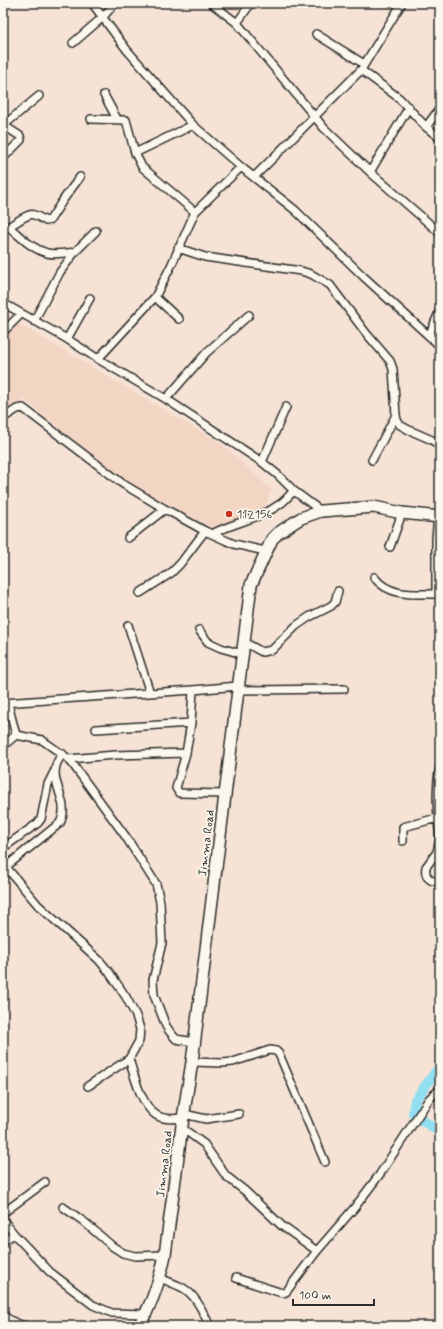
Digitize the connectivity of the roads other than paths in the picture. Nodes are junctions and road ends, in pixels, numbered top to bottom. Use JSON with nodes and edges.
{"nodes":[{"id":1,"x":92,"y":3,"type":"edge"},
{"id":2,"x":115,"y":3,"type":"edge"},
{"id":3,"x":211,"y":3,"type":"edge"},
{"id":4,"x":251,"y":3,"type":"edge"},
{"id":5,"x":402,"y":3,"type":"edge"},
{"id":6,"x":103,"y":17,"type":"junction"},
{"id":7,"x":237,"y":23,"type":"junction"},
{"id":8,"x":316,"y":34,"type":"dead end"},
{"id":9,"x":73,"y":43,"type":"dead end"},
{"id":10,"x":362,"y":67,"type":"junction"},
{"id":11,"x":104,"y":95,"type":"dead end"},
{"id":12,"x":39,"y":96,"type":"dead end"},
{"id":13,"x":409,"y":108,"type":"junction"},
{"id":14,"x":440,"y":108,"type":"edge"},
{"id":15,"x":314,"y":117,"type":"junction"},
{"id":16,"x":91,"y":118,"type":"dead end"},
{"id":17,"x":118,"y":119,"type":"junction"},
{"id":18,"x":3,"y":125,"type":"edge"},
{"id":19,"x":193,"y":125,"type":"junction"},
{"id":20,"x":426,"y":127,"type":"junction"},
{"id":21,"x":440,"y":138,"type":"edge"},
{"id":22,"x":135,"y":153,"type":"junction"},
{"id":23,"x":3,"y":158,"type":"edge"},
{"id":24,"x":241,"y":167,"type":"junction"},
{"id":25,"x":370,"y":172,"type":"junction"},
{"id":26,"x":80,"y":177,"type":"dead end"},
{"id":27,"x":254,"y":177,"type":"junction"},
{"id":28,"x":195,"y":212,"type":"junction"},
{"id":29,"x":6,"y":228,"type":"edge"},
{"id":30,"x":96,"y":231,"type":"dead end"},
{"id":31,"x":440,"y":233,"type":"edge"},
{"id":32,"x":178,"y":248,"type":"junction"},
{"id":33,"x":76,"y":252,"type":"junction"},
{"id":34,"x":155,"y":297,"type":"junction"},
{"id":35,"x":90,"y":298,"type":"dead end"},
{"id":36,"x":3,"y":303,"type":"edge"},
{"id":37,"x":440,"y":310,"type":"edge"},
{"id":38,"x":21,"y":314,"type":"junction"},
{"id":39,"x":249,"y":315,"type":"dead end"},
{"id":40,"x":179,"y":319,"type":"dead end"},
{"id":41,"x":34,"y":321,"type":"junction"},
{"id":42,"x":3,"y":332,"type":"edge"},
{"id":43,"x":429,"y":336,"type":"junction"},
{"id":44,"x":67,"y":339,"type":"junction"},
{"id":45,"x":440,"y":346,"type":"edge"},
{"id":46,"x":98,"y":360,"type":"junction"},
{"id":47,"x":166,"y":399,"type":"junction"},
{"id":48,"x":286,"y":407,"type":"dead end"},
{"id":49,"x":396,"y":416,"type":"junction"},
{"id":50,"x":3,"y":418,"type":"edge"},
{"id":51,"x":440,"y":446,"type":"edge"},
{"id":52,"x":372,"y":460,"type":"dead end"},
{"id":53,"x":262,"y":462,"type":"junction"},
{"id":54,"x":294,"y":491,"type":"junction"},
{"id":55,"x":165,"y":509,"type":"junction"},
{"id":56,"x":321,"y":511,"type":"junction"},
{"id":57,"x":402,"y":513,"type":"junction"},
{"id":58,"x":439,"y":516,"type":"edge"},
{"id":59,"x":209,"y":532,"type":"junction"},
{"id":60,"x":128,"y":538,"type":"dead end"},
{"id":61,"x":390,"y":547,"type":"dead end"},
{"id":62,"x":265,"y":551,"type":"junction"},
{"id":63,"x":374,"y":577,"type":"dead end"},
{"id":64,"x":338,"y":591,"type":"dead end"},
{"id":65,"x":140,"y":593,"type":"dead end"},
{"id":66,"x":438,"y":594,"type":"edge"},
{"id":67,"x":128,"y":625,"type":"dead end"},
{"id":68,"x":199,"y":630,"type":"dead end"},
{"id":69,"x":244,"y":642,"type":"junction"},
{"id":70,"x":242,"y":654,"type":"junction"},
{"id":71,"x":238,"y":688,"type":"junction"},
{"id":72,"x":344,"y":689,"type":"dead end"},
{"id":73,"x":193,"y":690,"type":"junction"},
{"id":74,"x":150,"y":693,"type":"junction"},
{"id":75,"x":5,"y":704,"type":"edge"},
{"id":76,"x":191,"y":723,"type":"junction"},
{"id":77,"x":96,"y":728,"type":"dead end"},
{"id":78,"x":16,"y":735,"type":"junction"},
{"id":79,"x":3,"y":746,"type":"edge"},
{"id":80,"x":186,"y":753,"type":"junction"},
{"id":81,"x":66,"y":756,"type":"junction"},
{"id":82,"x":440,"y":767,"type":"edge"},
{"id":83,"x":54,"y":772,"type":"junction"},
{"id":84,"x":225,"y":794,"type":"junction"},
{"id":85,"x":437,"y":818,"type":"junction"},
{"id":86,"x":440,"y":838,"type":"edge"},
{"id":87,"x":403,"y":841,"type":"dead end"},
{"id":88,"x":3,"y":848,"type":"edge"},
{"id":89,"x":4,"y":866,"type":"edge"},
{"id":90,"x":440,"y":881,"type":"edge"},
{"id":91,"x":194,"y":1042,"type":"junction"},
{"id":92,"x":129,"y":1059,"type":"junction"},
{"id":93,"x":192,"y":1062,"type":"junction"},
{"id":94,"x":88,"y":1086,"type":"dead end"},
{"id":95,"x":440,"y":1089,"type":"edge"},
{"id":96,"x":239,"y":1114,"type":"dead end"},
{"id":97,"x":183,"y":1120,"type":"junction"},
{"id":98,"x":325,"y":1162,"type":"dead end"},
{"id":99,"x":45,"y":1182,"type":"dead end"},
{"id":100,"x":63,"y":1207,"type":"dead end"},
{"id":101,"x":3,"y":1213,"type":"edge"},
{"id":102,"x":3,"y":1220,"type":"edge"},
{"id":103,"x":14,"y":1234,"type":"junction"},
{"id":104,"x":3,"y":1241,"type":"edge"},
{"id":105,"x":317,"y":1251,"type":"junction"},
{"id":106,"x":166,"y":1255,"type":"junction"},
{"id":107,"x":161,"y":1278,"type":"junction"},
{"id":108,"x":236,"y":1278,"type":"dead end"},
{"id":109,"x":146,"y":1314,"type":"junction"},
{"id":110,"x":3,"y":1315,"type":"edge"},
{"id":111,"x":26,"y":1326,"type":"edge"},
{"id":112,"x":139,"y":1326,"type":"edge"},
{"id":113,"x":210,"y":1326,"type":"edge"}],
"edges":[{"from":1,"to":6,"type":"street"},
{"from":2,"to":6,"type":"street"},
{"from":3,"to":7,"type":"street"},
{"from":4,"to":7,"type":"street"},
{"from":5,"to":10,"type":"street"},
{"from":6,"to":9,"type":"street"},
{"from":6,"to":19,"type":"street"},
{"from":7,"to":15,"type":"street"},
{"from":8,"to":10,"type":"street"},
{"from":10,"to":13,"type":"street"},
{"from":10,"to":15,"type":"street"},
{"from":11,"to":17,"type":"street"},
{"from":12,"to":18,"type":"street"},
{"from":13,"to":20,"type":"street"},
{"from":13,"to":25,"type":"street"},
{"from":14,"to":20,"type":"street"},
{"from":15,"to":25,"type":"street"},
{"from":15,"to":27,"type":"street"},
{"from":16,"to":17,"type":"street"},
{"from":17,"to":22,"type":"street"},
{"from":18,"to":23,"type":"street"},
{"from":19,"to":22,"type":"street"},
{"from":19,"to":24,"type":"street"},
{"from":20,"to":21,"type":"street"},
{"from":22,"to":28,"type":"street"},
{"from":24,"to":27,"type":"street"},
{"from":24,"to":28,"type":"street"},
{"from":25,"to":31,"type":"street"},
{"from":26,"to":29,"type":"street"},
{"from":27,"to":43,"type":"street"},
{"from":28,"to":32,"type":"street"},
{"from":29,"to":33,"type":"street"},
{"from":30,"to":33,"type":"street"},
{"from":32,"to":34,"type":"street"},
{"from":32,"to":49,"type":"street"},
{"from":33,"to":41,"type":"street"},
{"from":34,"to":40,"type":"street"},
{"from":34,"to":46,"type":"street"},
{"from":35,"to":44,"type":"street"},
{"from":36,"to":38,"type":"street"},
{"from":37,"to":43,"type":"street"},
{"from":38,"to":41,"type":"street"},
{"from":38,"to":42,"type":"street"},
{"from":39,"to":47,"type":"street"},
{"from":41,"to":44,"type":"street"},
{"from":43,"to":45,"type":"street"},
{"from":44,"to":46,"type":"street"},
{"from":46,"to":47,"type":"street"},
{"from":47,"to":53,"type":"street"},
{"from":48,"to":53,"type":"street"},
{"from":49,"to":51,"type":"street"},
{"from":49,"to":52,"type":"street"},
{"from":50,"to":55,"type":"street"},
{"from":53,"to":54,"type":"street"},
{"from":54,"to":56,"type":"street"},
{"from":54,"to":59,"type":"street"},
{"from":55,"to":59,"type":"street"},
{"from":55,"to":60,"type":"street"},
{"from":56,"to":57,"type":"highway","name":"Jimma Road"},
{"from":56,"to":62,"type":"highway","name":"Jimma Road"},
{"from":57,"to":58,"type":"highway","name":"Jimma Road"},
{"from":57,"to":61,"type":"street"},
{"from":58,"to":66,"type":"street"},
{"from":59,"to":62,"type":"street"},
{"from":59,"to":65,"type":"street"},
{"from":62,"to":69,"type":"highway","name":"Jimma Road"},
{"from":63,"to":66,"type":"street"},
{"from":64,"to":69,"type":"street"},
{"from":67,"to":74,"type":"street"},
{"from":68,"to":70,"type":"street"},
{"from":69,"to":70,"type":"highway","name":"Jimma Road"},
{"from":70,"to":71,"type":"highway","name":"Jimma Road"},
{"from":71,"to":72,"type":"street"},
{"from":71,"to":73,"type":"street"},
{"from":71,"to":84,"type":"highway","name":"Jimma Road"},
{"from":73,"to":74,"type":"street"},
{"from":73,"to":76,"type":"street"},
{"from":74,"to":75,"type":"street"},
{"from":75,"to":78,"type":"street"},
{"from":76,"to":77,"type":"street"},
{"from":76,"to":80,"type":"street"},
{"from":78,"to":79,"type":"street"},
{"from":78,"to":81,"type":"street"},
{"from":80,"to":81,"type":"street"},
{"from":80,"to":84,"type":"street"},
{"from":81,"to":83,"type":"street"},
{"from":81,"to":91,"type":"street"},
{"from":82,"to":85,"type":"street"},
{"from":83,"to":88,"type":"street"},
{"from":83,"to":89,"type":"street"},
{"from":84,"to":91,"type":"highway","name":"Jimma Road"},
{"from":85,"to":86,"type":"street"},
{"from":85,"to":87,"type":"street"},
{"from":86,"to":90,"type":"street"},
{"from":89,"to":92,"type":"street"},
{"from":91,"to":93,"type":"highway","name":"Jimma Road"},
{"from":92,"to":94,"type":"street"},
{"from":92,"to":97,"type":"street"},
{"from":93,"to":97,"type":"highway","name":"Jimma Road"},
{"from":93,"to":98,"type":"street"},
{"from":95,"to":105,"type":"street"},
{"from":96,"to":97,"type":"street"},
{"from":97,"to":105,"type":"street"},
{"from":97,"to":106,"type":"highway","name":"Jimma Road"},
{"from":99,"to":101,"type":"street"},
{"from":100,"to":106,"type":"street"},
{"from":102,"to":103,"type":"street"},
{"from":103,"to":104,"type":"street"},
{"from":103,"to":109,"type":"street"},
{"from":105,"to":108,"type":"street"},
{"from":106,"to":107,"type":"highway","name":"Jimma Road"},
{"from":107,"to":109,"type":"highway","name":"Jimma Road"},
{"from":107,"to":113,"type":"street"},
{"from":109,"to":112,"type":"highway","name":"Jimma Road"},
{"from":110,"to":111,"type":"street"}]}
